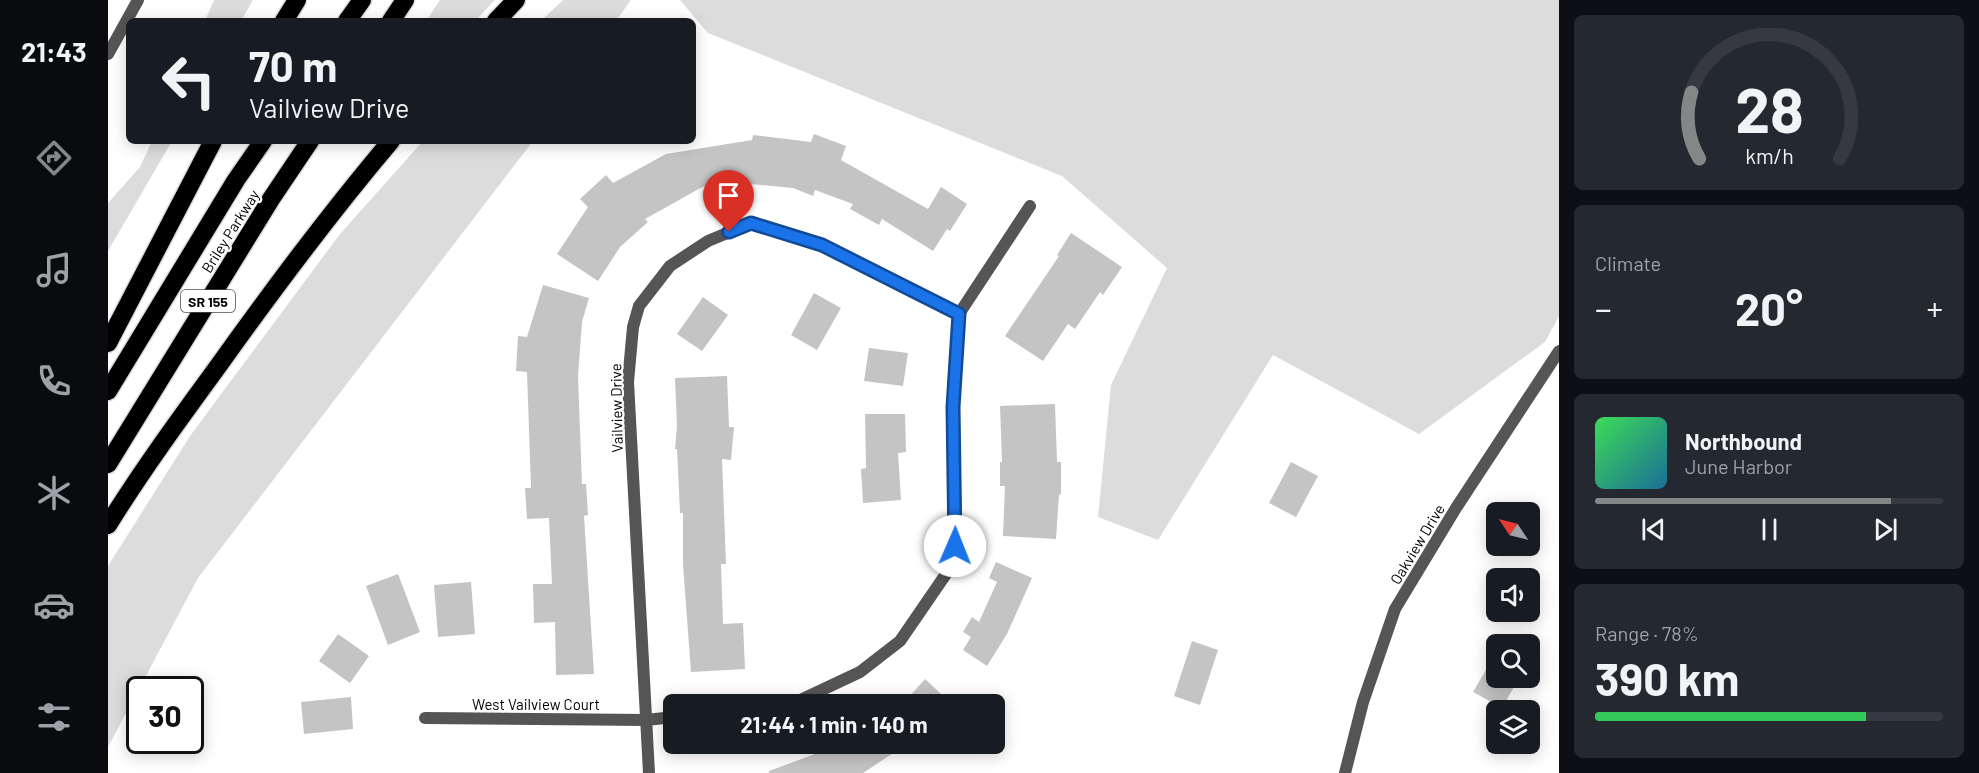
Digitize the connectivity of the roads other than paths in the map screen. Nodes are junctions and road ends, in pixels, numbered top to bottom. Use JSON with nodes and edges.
{"nodes":[{"id":1,"x":138,"y":0,"type":"edge"},
{"id":2,"x":297,"y":0,"type":"edge"},
{"id":3,"x":362,"y":0,"type":"edge"},
{"id":4,"x":405,"y":0,"type":"edge"},
{"id":5,"x":516,"y":0,"type":"edge"},
{"id":6,"x":128,"y":18,"type":"edge"},
{"id":7,"x":286,"y":18,"type":"edge"},
{"id":8,"x":349,"y":18,"type":"edge"},
{"id":9,"x":393,"y":18,"type":"edge"},
{"id":10,"x":499,"y":18,"type":"edge"},
{"id":11,"x":126,"y":22,"type":"edge"},
{"id":12,"x":108,"y":54,"type":"edge"},
{"id":13,"x":211,"y":144,"type":"edge"},
{"id":14,"x":261,"y":144,"type":"edge"},
{"id":15,"x":308,"y":144,"type":"edge"},
{"id":16,"x":388,"y":144,"type":"edge"},
{"id":17,"x":1030,"y":206,"type":"dead end"},
{"id":18,"x":959,"y":314,"type":"junction"},
{"id":19,"x":108,"y":343,"type":"edge"},
{"id":20,"x":1559,"y":351,"type":"edge"},
{"id":21,"x":108,"y":391,"type":"edge"},
{"id":22,"x":108,"y":464,"type":"edge"},
{"id":23,"x":108,"y":525,"type":"edge"},
{"id":24,"x":813,"y":694,"type":"edge"},
{"id":25,"x":425,"y":718,"type":"dead end"},
{"id":26,"x":663,"y":718,"type":"edge"},
{"id":27,"x":646,"y":720,"type":"junction"},
{"id":28,"x":649,"y":773,"type":"edge"},
{"id":29,"x":1345,"y":773,"type":"edge"}],
"edges":[{"from":1,"to":6,"type":"street"},
{"from":2,"to":7,"type":"highway"},
{"from":3,"to":8,"type":"highway"},
{"from":4,"to":9,"type":"highway"},
{"from":5,"to":10,"type":"highway"},
{"from":11,"to":12,"type":"street"},
{"from":13,"to":19,"type":"highway"},
{"from":14,"to":21,"type":"highway","name":"Briley Parkway","number":"SR 155"},
{"from":15,"to":22,"type":"highway","name":"Briley Parkway","number":"SR 155"},
{"from":16,"to":23,"type":"highway"},
{"from":17,"to":18,"type":"street"},
{"from":18,"to":24,"type":"street"},
{"from":18,"to":27,"type":"street","name":"Vailview Drive"},
{"from":20,"to":29,"type":"street","name":"Oakview Drive"},
{"from":25,"to":27,"type":"street","name":"West Vailview Court"},
{"from":26,"to":27,"type":"street","name":"West Vailview Court"},
{"from":27,"to":28,"type":"street","name":"Vailview Drive"}]}
